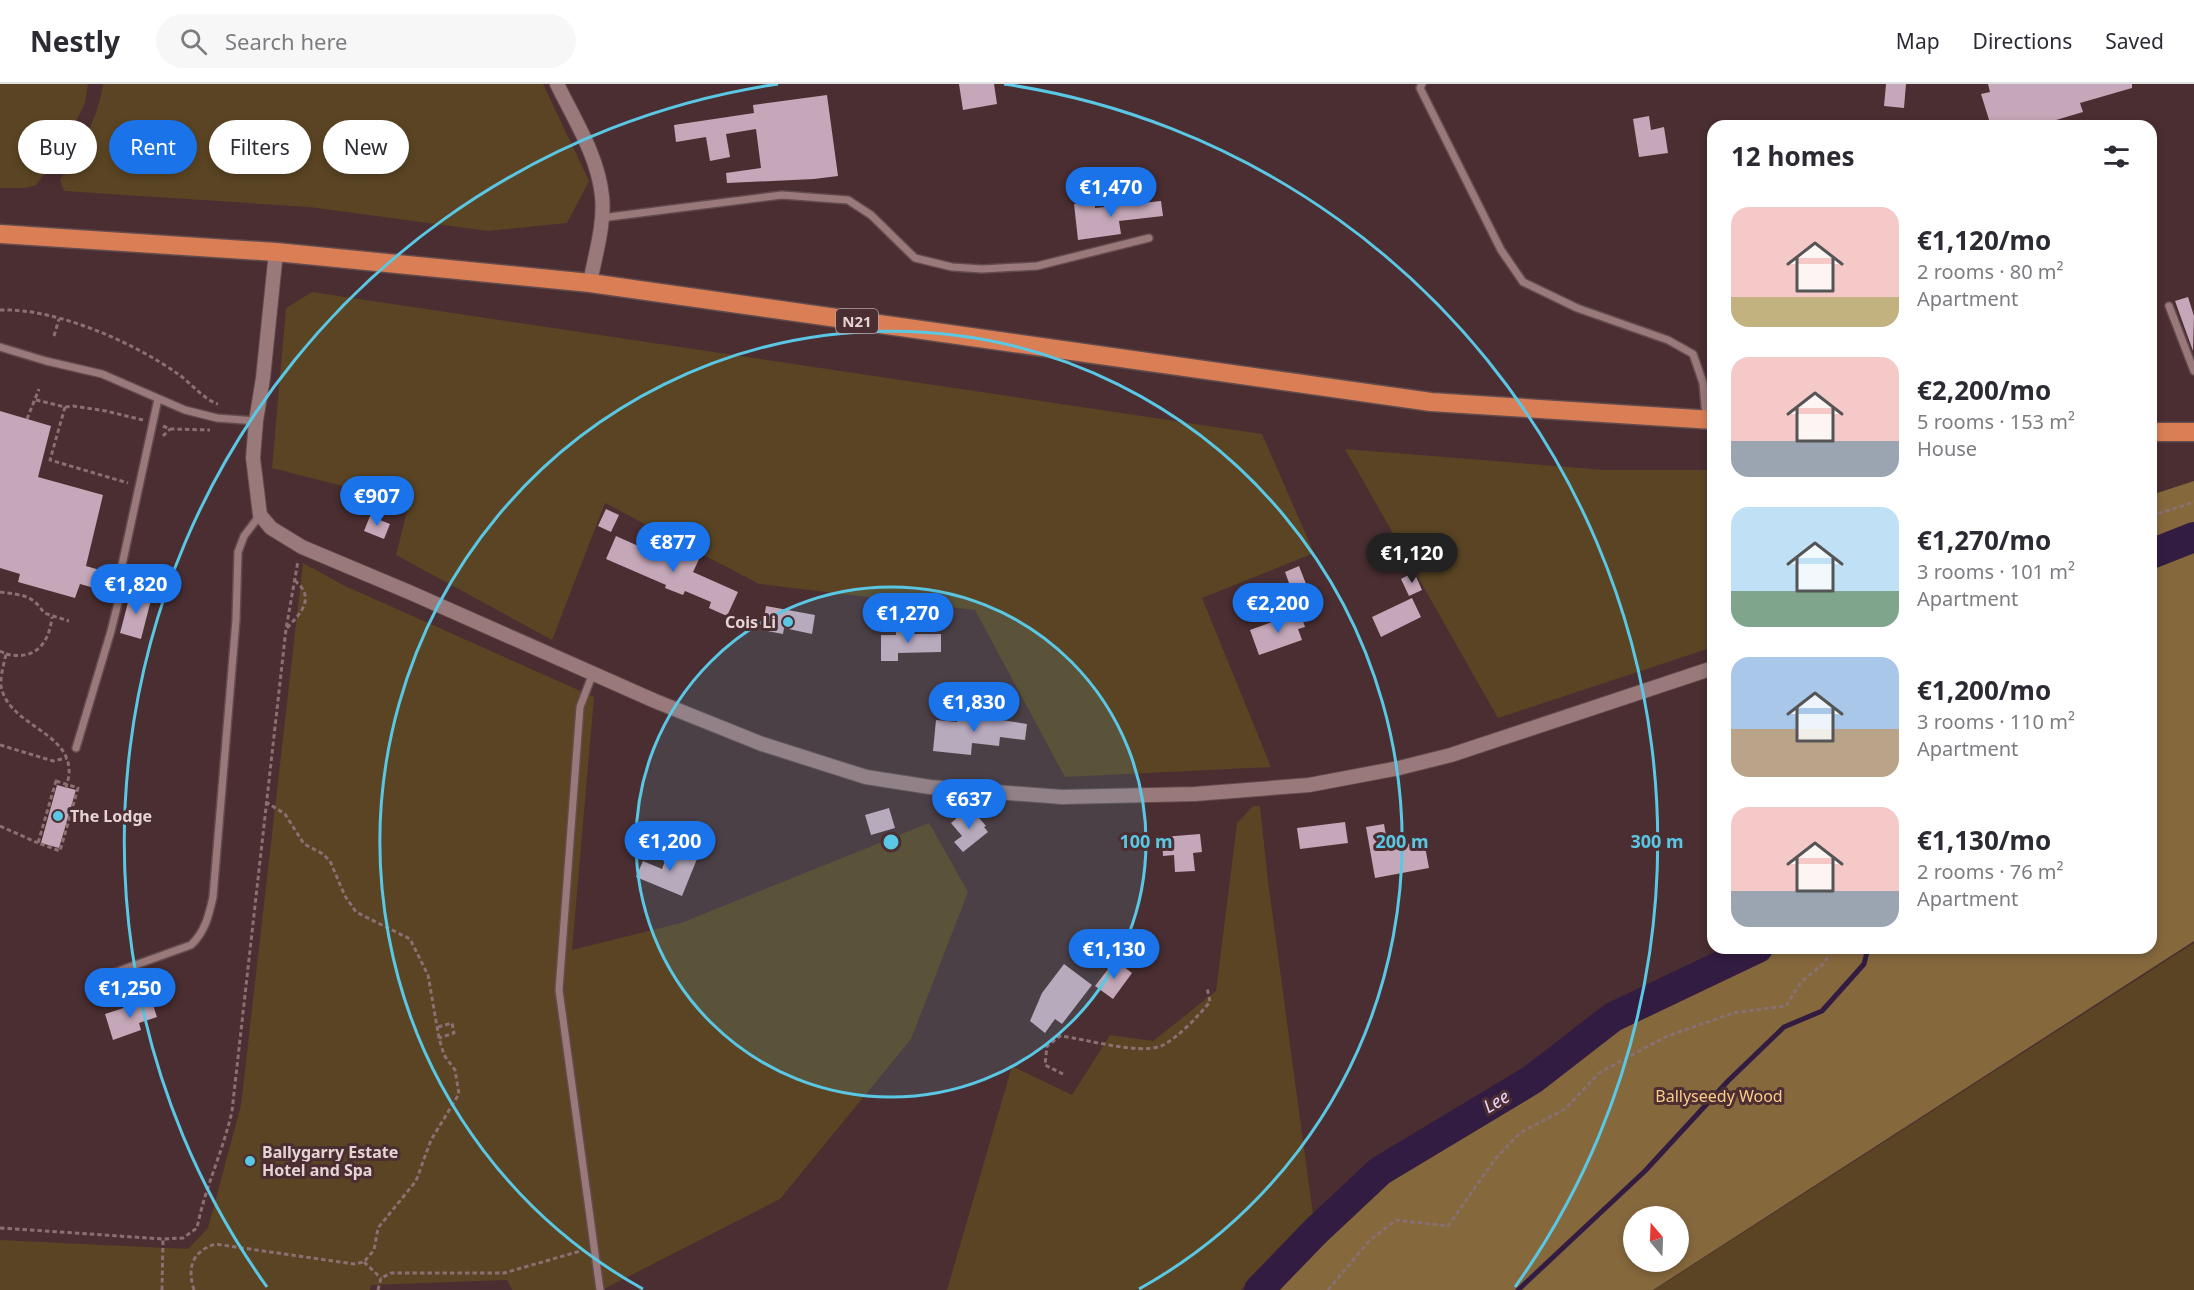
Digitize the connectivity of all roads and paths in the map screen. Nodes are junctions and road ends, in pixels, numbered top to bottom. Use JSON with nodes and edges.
{"nodes":[{"id":1,"x":557,"y":84,"type":"edge"},
{"id":2,"x":1422,"y":84,"type":"edge"},
{"id":3,"x":601,"y":218,"type":"junction"},
{"id":4,"x":0,"y":234,"type":"edge"},
{"id":5,"x":1149,"y":238,"type":"dead end"},
{"id":6,"x":276,"y":252,"type":"junction"},
{"id":7,"x":590,"y":283,"type":"junction"},
{"id":8,"x":2169,"y":306,"type":"dead end"},
{"id":9,"x":0,"y":310,"type":"edge"},
{"id":10,"x":59,"y":319,"type":"junction"},
{"id":11,"x":54,"y":336,"type":"dead end"},
{"id":12,"x":0,"y":347,"type":"edge"},
{"id":13,"x":2194,"y":370,"type":"edge"},
{"id":14,"x":39,"y":389,"type":"dead end"},
{"id":15,"x":158,"y":399,"type":"junction"},
{"id":16,"x":36,"y":400,"type":"junction"},
{"id":17,"x":218,"y":404,"type":"dead end"},
{"id":18,"x":65,"y":407,"type":"junction"},
{"id":19,"x":1707,"y":408,"type":"edge"},
{"id":20,"x":27,"y":419,"type":"dead end"},
{"id":21,"x":144,"y":420,"type":"dead end"},
{"id":22,"x":1707,"y":420,"type":"edge"},
{"id":23,"x":256,"y":421,"type":"junction"},
{"id":24,"x":160,"y":425,"type":"dead end"},
{"id":25,"x":215,"y":430,"type":"dead end"},
{"id":26,"x":2157,"y":432,"type":"edge"},
{"id":27,"x":2194,"y":432,"type":"edge"},
{"id":28,"x":132,"y":484,"type":"dead end"},
{"id":29,"x":2194,"y":502,"type":"edge"},
{"id":30,"x":2157,"y":514,"type":"edge"},
{"id":31,"x":260,"y":515,"type":"junction"},
{"id":32,"x":0,"y":592,"type":"edge"},
{"id":33,"x":52,"y":617,"type":"junction"},
{"id":34,"x":69,"y":621,"type":"dead end"},
{"id":35,"x":286,"y":629,"type":"junction"},
{"id":36,"x":0,"y":651,"type":"edge"},
{"id":37,"x":6,"y":654,"type":"junction"},
{"id":38,"x":1707,"y":670,"type":"edge"},
{"id":39,"x":593,"y":673,"type":"junction"},
{"id":40,"x":1,"y":685,"type":"edge"},
{"id":41,"x":0,"y":746,"type":"edge"},
{"id":42,"x":76,"y":748,"type":"dead end"},
{"id":43,"x":67,"y":759,"type":"junction"},
{"id":44,"x":66,"y":786,"type":"junction"},
{"id":45,"x":266,"y":802,"type":"junction"},
{"id":46,"x":0,"y":826,"type":"edge"},
{"id":47,"x":38,"y":843,"type":"junction"},
{"id":48,"x":1830,"y":954,"type":"edge"},
{"id":49,"x":102,"y":977,"type":"dead end"},
{"id":50,"x":1207,"y":987,"type":"dead end"},
{"id":51,"x":438,"y":1027,"type":"junction"},
{"id":52,"x":439,"y":1038,"type":"junction"},
{"id":53,"x":1063,"y":1074,"type":"dead end"},
{"id":54,"x":0,"y":1228,"type":"edge"},
{"id":55,"x":163,"y":1239,"type":"junction"},
{"id":56,"x":594,"y":1247,"type":"junction"},
{"id":57,"x":364,"y":1262,"type":"junction"},
{"id":58,"x":381,"y":1278,"type":"junction"},
{"id":59,"x":162,"y":1290,"type":"edge"},
{"id":60,"x":194,"y":1290,"type":"edge"},
{"id":61,"x":378,"y":1290,"type":"edge"},
{"id":62,"x":600,"y":1290,"type":"edge"},
{"id":63,"x":1328,"y":1290,"type":"edge"}],
"edges":[{"from":1,"to":3,"type":"street"},
{"from":2,"to":19,"type":"lane"},
{"from":3,"to":5,"type":"lane"},
{"from":3,"to":7,"type":"street"},
{"from":4,"to":6,"type":"highway","number":"N21"},
{"from":6,"to":7,"type":"highway","number":"N21"},
{"from":6,"to":23,"type":"street"},
{"from":7,"to":22,"type":"highway","number":"N21"},
{"from":8,"to":13,"type":"lane"},
{"from":9,"to":10,"type":"path"},
{"from":10,"to":11,"type":"path"},
{"from":10,"to":17,"type":"path"},
{"from":12,"to":15,"type":"lane"},
{"from":14,"to":16,"type":"path"},
{"from":15,"to":23,"type":"lane"},
{"from":15,"to":42,"type":"lane"},
{"from":16,"to":18,"type":"path"},
{"from":16,"to":20,"type":"path"},
{"from":18,"to":21,"type":"path"},
{"from":18,"to":28,"type":"path"},
{"from":23,"to":31,"type":"street"},
{"from":24,"to":25,"type":"path"},
{"from":26,"to":27,"type":"highway"},
{"from":29,"to":30,"type":"path"},
{"from":31,"to":39,"type":"street"},
{"from":31,"to":49,"type":"lane"},
{"from":32,"to":33,"type":"path"},
{"from":33,"to":34,"type":"path"},
{"from":33,"to":37,"type":"path"},
{"from":35,"to":35,"type":"path"},
{"from":35,"to":45,"type":"path"},
{"from":36,"to":37,"type":"path"},
{"from":37,"to":40,"type":"path"},
{"from":38,"to":39,"type":"street"},
{"from":39,"to":56,"type":"lane"},
{"from":40,"to":43,"type":"path"},
{"from":41,"to":43,"type":"path"},
{"from":43,"to":44,"type":"path"},
{"from":44,"to":47,"type":"path"},
{"from":44,"to":47,"type":"path"},
{"from":45,"to":51,"type":"path"},
{"from":45,"to":55,"type":"path"},
{"from":46,"to":47,"type":"path"},
{"from":48,"to":63,"type":"path"},
{"from":50,"to":53,"type":"path"},
{"from":51,"to":52,"type":"path"},
{"from":51,"to":52,"type":"path"},
{"from":52,"to":57,"type":"path"},
{"from":54,"to":55,"type":"path"},
{"from":55,"to":59,"type":"path"},
{"from":56,"to":58,"type":"path"},
{"from":56,"to":62,"type":"lane"},
{"from":57,"to":58,"type":"path"},
{"from":57,"to":60,"type":"path"},
{"from":58,"to":61,"type":"path"}]}
